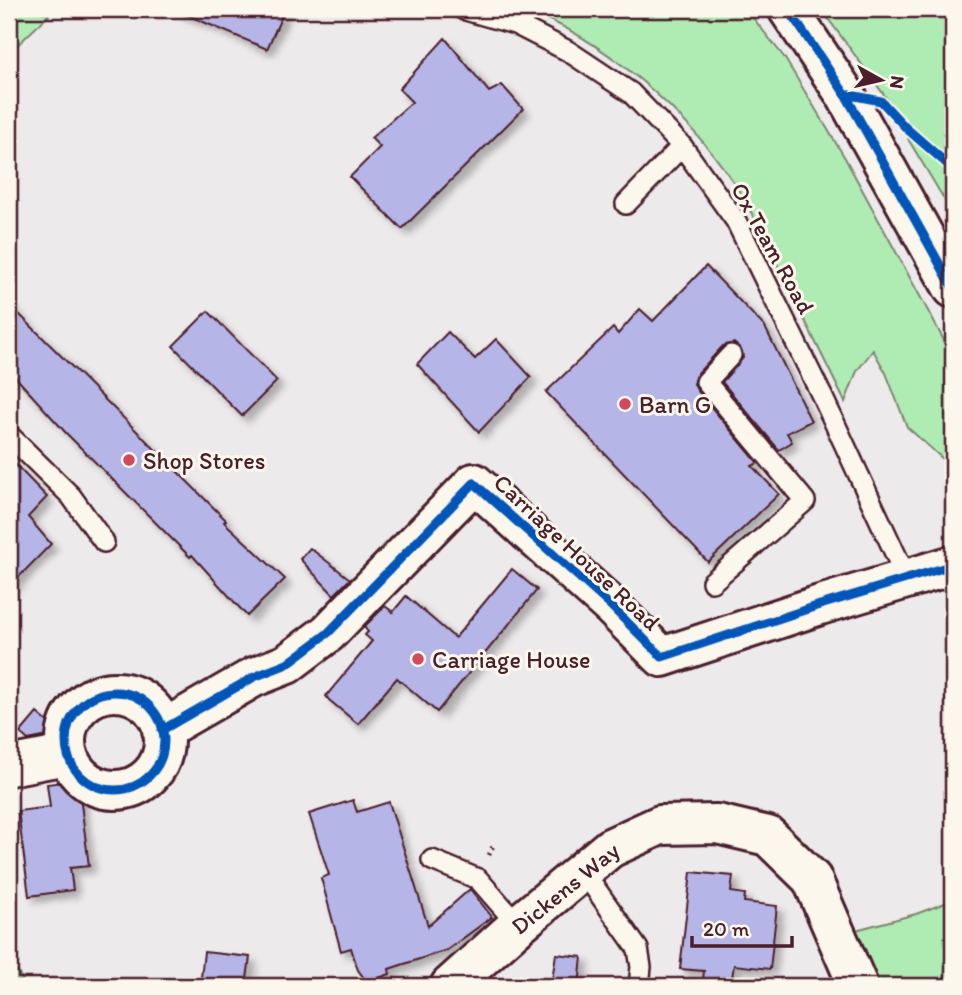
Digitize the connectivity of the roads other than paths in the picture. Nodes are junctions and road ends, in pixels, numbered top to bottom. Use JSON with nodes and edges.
{"nodes":[{"id":1,"x":462,"y":9,"type":"edge"},
{"id":2,"x":788,"y":9,"type":"edge"},
{"id":3,"x":682,"y":145,"type":"junction"},
{"id":4,"x":626,"y":204,"type":"dead end"},
{"id":5,"x":953,"y":288,"type":"edge"},
{"id":6,"x":731,"y":355,"type":"dead end"},
{"id":7,"x":9,"y":435,"type":"edge"},
{"id":8,"x":104,"y":542,"type":"dead end"},
{"id":9,"x":953,"y":565,"type":"edge"},
{"id":10,"x":907,"y":579,"type":"junction"},
{"id":11,"x":712,"y":582,"type":"dead end"},
{"id":12,"x":162,"y":730,"type":"junction"},
{"id":13,"x":66,"y":755,"type":"junction"},
{"id":14,"x":9,"y":766,"type":"edge"},
{"id":15,"x":432,"y":860,"type":"dead end"},
{"id":16,"x":583,"y":871,"type":"junction"},
{"id":17,"x":517,"y":925,"type":"junction"},
{"id":18,"x":450,"y":986,"type":"edge"},
{"id":19,"x":639,"y":986,"type":"edge"},
{"id":20,"x":858,"y":986,"type":"edge"}],
"edges":[{"from":1,"to":3,"type":"lane","name":"Ox Team Road"},
{"from":2,"to":5,"type":"street"},
{"from":3,"to":4,"type":"lane"},
{"from":3,"to":10,"type":"lane","name":"Ox Team Road"},
{"from":6,"to":11,"type":"lane"},
{"from":7,"to":8,"type":"lane"},
{"from":9,"to":10,"type":"street","name":"Carriage House Road"},
{"from":10,"to":12,"type":"street","name":"Carriage House Road"},
{"from":12,"to":13,"type":"street"},
{"from":12,"to":13,"type":"street"},
{"from":13,"to":14,"type":"street"},
{"from":15,"to":17,"type":"lane"},
{"from":16,"to":17,"type":"street","name":"Dickens Way"},
{"from":16,"to":19,"type":"lane"},
{"from":16,"to":20,"type":"street","name":"Dickens Way"},
{"from":17,"to":18,"type":"street","name":"Dickens Way"}]}
